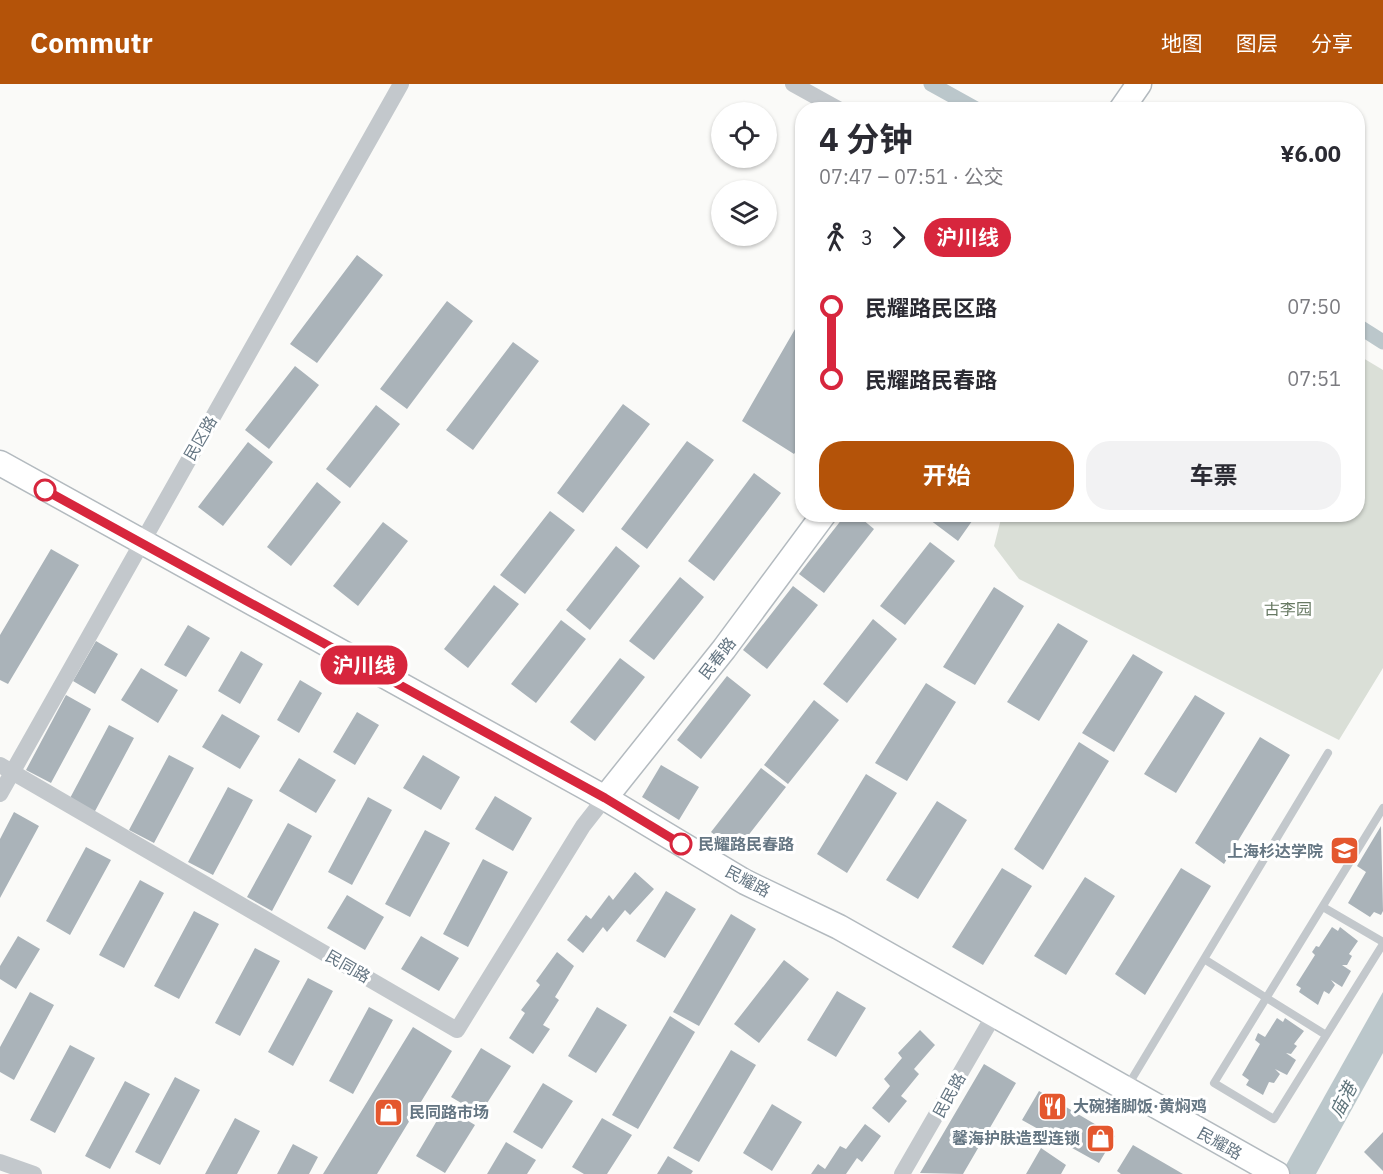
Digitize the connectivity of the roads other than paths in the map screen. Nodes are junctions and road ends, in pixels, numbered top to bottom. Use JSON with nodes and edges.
{"nodes":[{"id":1,"x":401,"y":84,"type":"edge"},
{"id":2,"x":793,"y":84,"type":"edge"},
{"id":3,"x":1139,"y":84,"type":"edge"},
{"id":4,"x":826,"y":102,"type":"edge"},
{"id":5,"x":1127,"y":102,"type":"edge"},
{"id":6,"x":0,"y":463,"type":"edge"},
{"id":7,"x":818,"y":522,"type":"edge"},
{"id":8,"x":141,"y":542,"type":"junction"},
{"id":9,"x":1328,"y":753,"type":"dead end"},
{"id":10,"x":6,"y":769,"type":"edge"},
{"id":11,"x":0,"y":794,"type":"edge"},
{"id":12,"x":605,"y":798,"type":"junction"},
{"id":13,"x":1383,"y":808,"type":"edge"},
{"id":14,"x":1323,"y":907,"type":"junction"},
{"id":15,"x":1383,"y":943,"type":"edge"},
{"id":16,"x":1204,"y":959,"type":"junction"},
{"id":17,"x":1266,"y":999,"type":"junction"},
{"id":18,"x":994,"y":1015,"type":"junction"},
{"id":19,"x":1326,"y":1035,"type":"junction"},
{"id":20,"x":1125,"y":1090,"type":"junction"},
{"id":21,"x":0,"y":1162,"type":"edge"},
{"id":22,"x":33,"y":1174,"type":"edge"},
{"id":23,"x":902,"y":1174,"type":"edge"},
{"id":24,"x":1277,"y":1174,"type":"edge"}],
"edges":[{"from":1,"to":8,"type":"street","name":"民区路"},
{"from":2,"to":4,"type":"street"},
{"from":3,"to":5,"type":"street"},
{"from":6,"to":8,"type":"street","name":"民耀路"},
{"from":7,"to":12,"type":"street","name":"民春路"},
{"from":8,"to":10,"type":"street","name":"民区路"},
{"from":8,"to":12,"type":"street","name":"民耀路"},
{"from":9,"to":16,"type":"lane"},
{"from":10,"to":11,"type":"street","name":"民区路"},
{"from":10,"to":12,"type":"street","name":"民同路"},
{"from":12,"to":18,"type":"street","name":"民耀路"},
{"from":13,"to":14,"type":"lane"},
{"from":14,"to":15,"type":"lane"},
{"from":14,"to":17,"type":"lane"},
{"from":15,"to":19,"type":"lane"},
{"from":16,"to":17,"type":"lane"},
{"from":16,"to":20,"type":"lane"},
{"from":17,"to":19,"type":"lane"},
{"from":17,"to":19,"type":"lane"},
{"from":18,"to":20,"type":"street","name":"民耀路"},
{"from":18,"to":23,"type":"street","name":"民民路"},
{"from":20,"to":24,"type":"street","name":"民耀路"},
{"from":21,"to":22,"type":"street"}]}
